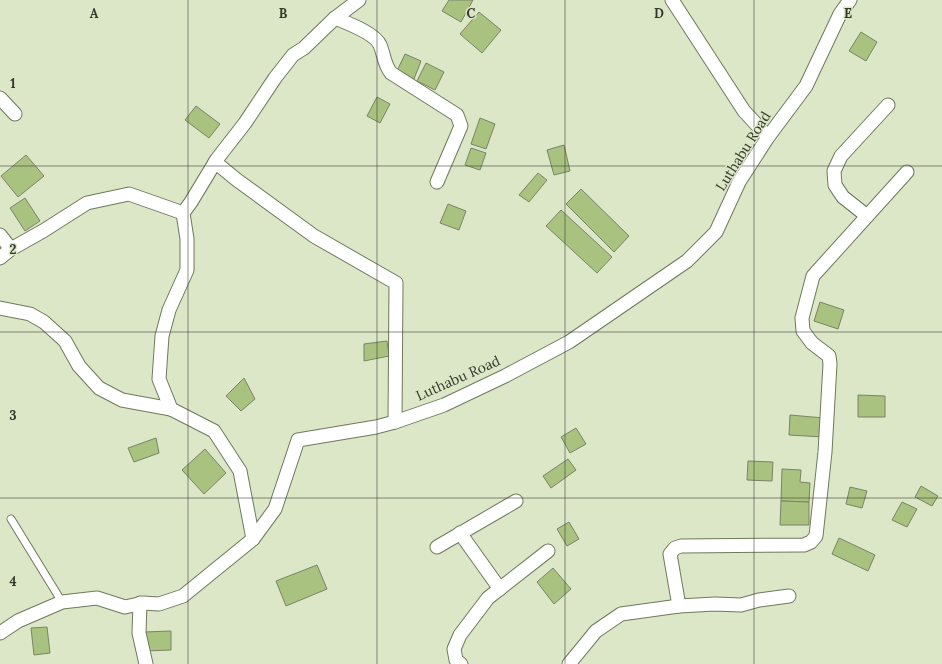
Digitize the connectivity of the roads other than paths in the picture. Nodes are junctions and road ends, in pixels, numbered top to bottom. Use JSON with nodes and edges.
{"nodes":[{"id":1,"x":359,"y":0,"type":"edge"},
{"id":2,"x":672,"y":0,"type":"edge"},
{"id":3,"x":850,"y":0,"type":"edge"},
{"id":4,"x":336,"y":18,"type":"junction"},
{"id":5,"x":0,"y":98,"type":"edge"},
{"id":6,"x":888,"y":105,"type":"dead end"},
{"id":7,"x":15,"y":114,"type":"dead end"},
{"id":8,"x":768,"y":137,"type":"junction"},
{"id":9,"x":215,"y":162,"type":"junction"},
{"id":10,"x":907,"y":172,"type":"dead end"},
{"id":11,"x":437,"y":182,"type":"dead end"},
{"id":12,"x":183,"y":213,"type":"junction"},
{"id":13,"x":867,"y":216,"type":"junction"},
{"id":14,"x":0,"y":235,"type":"edge"},
{"id":15,"x":11,"y":249,"type":"junction"},
{"id":16,"x":0,"y":258,"type":"edge"},
{"id":17,"x":0,"y":308,"type":"edge"},
{"id":18,"x":172,"y":409,"type":"junction"},
{"id":19,"x":395,"y":422,"type":"junction"},
{"id":20,"x":516,"y":501,"type":"dead end"},
{"id":21,"x":11,"y":519,"type":"dead end"},
{"id":22,"x":460,"y":533,"type":"junction"},
{"id":23,"x":253,"y":539,"type":"junction"},
{"id":24,"x":437,"y":547,"type":"dead end"},
{"id":25,"x":548,"y":552,"type":"dead end"},
{"id":26,"x":500,"y":589,"type":"junction"},
{"id":27,"x":789,"y":596,"type":"dead end"},
{"id":28,"x":62,"y":602,"type":"junction"},
{"id":29,"x":140,"y":603,"type":"junction"},
{"id":30,"x":679,"y":606,"type":"junction"},
{"id":31,"x":0,"y":633,"type":"edge"},
{"id":32,"x":146,"y":664,"type":"edge"},
{"id":33,"x":461,"y":664,"type":"edge"},
{"id":34,"x":569,"y":664,"type":"edge"}],
"edges":[{"from":1,"to":4,"type":"street"},
{"from":2,"to":8,"type":"street"},
{"from":3,"to":8,"type":"street","name":"Luthabu Road"},
{"from":4,"to":9,"type":"street"},
{"from":4,"to":11,"type":"street"},
{"from":5,"to":7,"type":"street"},
{"from":6,"to":13,"type":"street"},
{"from":8,"to":19,"type":"street","name":"Luthabu Road"},
{"from":9,"to":12,"type":"street"},
{"from":9,"to":19,"type":"street"},
{"from":10,"to":13,"type":"street"},
{"from":12,"to":15,"type":"street"},
{"from":12,"to":18,"type":"street"},
{"from":13,"to":30,"type":"street"},
{"from":14,"to":15,"type":"street"},
{"from":15,"to":16,"type":"street"},
{"from":17,"to":18,"type":"street"},
{"from":18,"to":23,"type":"street"},
{"from":19,"to":23,"type":"street","name":"Luthabu Road"},
{"from":20,"to":22,"type":"street"},
{"from":21,"to":28,"type":"lane"},
{"from":22,"to":24,"type":"street"},
{"from":22,"to":26,"type":"street"},
{"from":23,"to":29,"type":"street","name":"Luthabu Road"},
{"from":25,"to":26,"type":"street"},
{"from":26,"to":33,"type":"street"},
{"from":27,"to":30,"type":"street"},
{"from":28,"to":29,"type":"street","name":"Luthabu Road"},
{"from":28,"to":31,"type":"street","name":"Luthabu Road"},
{"from":29,"to":32,"type":"street"},
{"from":30,"to":34,"type":"street"}]}
